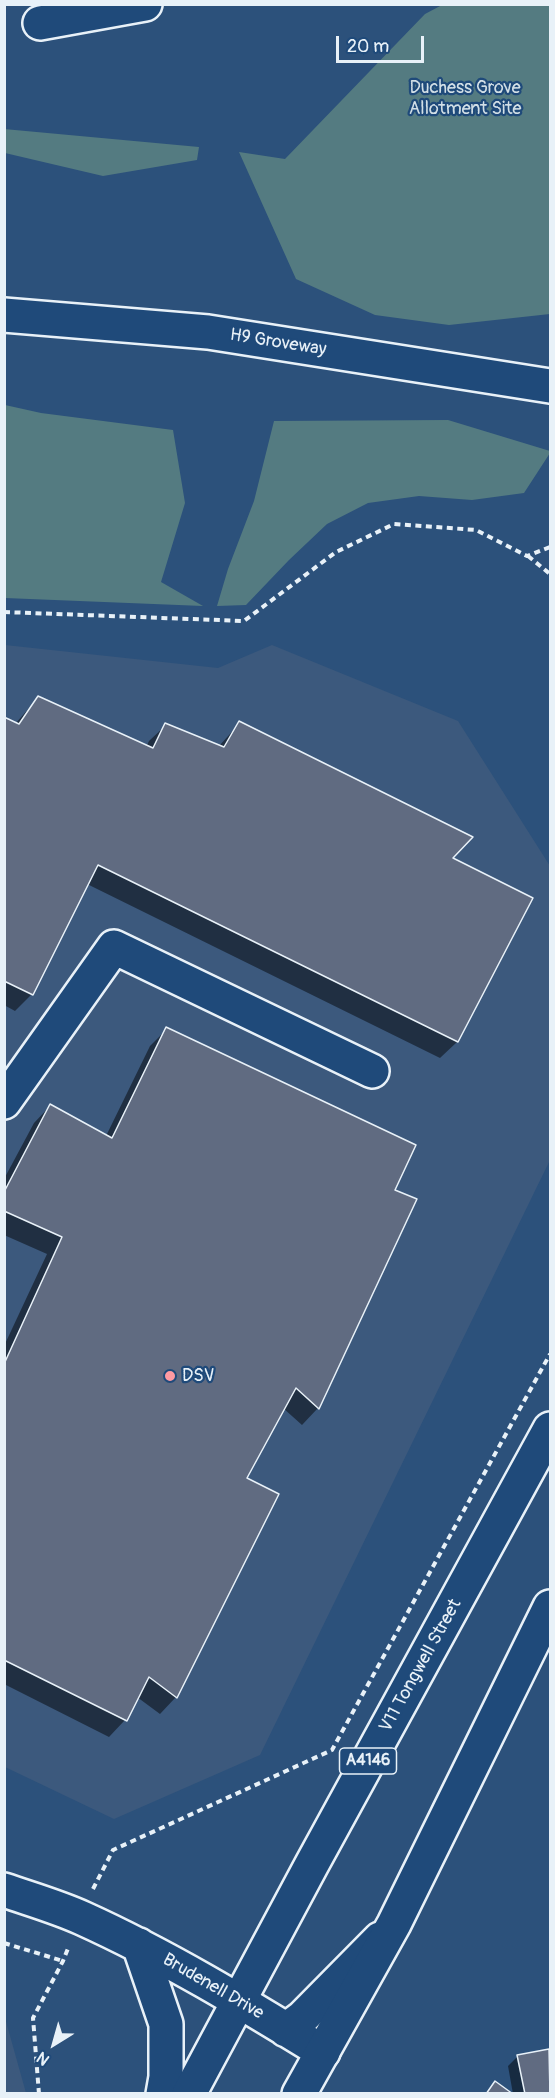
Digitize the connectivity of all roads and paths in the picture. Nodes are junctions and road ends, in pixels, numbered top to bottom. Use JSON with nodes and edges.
{"nodes":[{"id":1,"x":145,"y":4,"type":"edge"},
{"id":2,"x":109,"y":8,"type":"edge"},
{"id":3,"x":40,"y":23,"type":"dead end"},
{"id":4,"x":4,"y":315,"type":"edge"},
{"id":5,"x":550,"y":386,"type":"edge"},
{"id":6,"x":550,"y":547,"type":"edge"},
{"id":7,"x":527,"y":556,"type":"junction"},
{"id":8,"x":550,"y":574,"type":"edge"},
{"id":9,"x":4,"y":612,"type":"edge"},
{"id":10,"x":372,"y":1071,"type":"dead end"},
{"id":11,"x":4,"y":1102,"type":"edge"},
{"id":12,"x":550,"y":1353,"type":"edge"},
{"id":13,"x":550,"y":1429,"type":"edge"},
{"id":14,"x":550,"y":1607,"type":"edge"},
{"id":15,"x":4,"y":1890,"type":"edge"},
{"id":16,"x":80,"y":1917,"type":"junction"},
{"id":17,"x":394,"y":1924,"type":"junction"},
{"id":18,"x":4,"y":1943,"type":"edge"},
{"id":19,"x":139,"y":1945,"type":"junction"},
{"id":20,"x":63,"y":1961,"type":"junction"},
{"id":21,"x":239,"y":2001,"type":"junction"},
{"id":22,"x":286,"y":2030,"type":"junction"},
{"id":23,"x":322,"y":2052,"type":"junction"},
{"id":24,"x":39,"y":2094,"type":"edge"},
{"id":25,"x":163,"y":2094,"type":"edge"},
{"id":26,"x":189,"y":2094,"type":"edge"},
{"id":27,"x":299,"y":2094,"type":"edge"}],
"edges":[{"from":1,"to":2,"type":"main road"},
{"from":2,"to":3,"type":"main road"},
{"from":4,"to":5,"type":"main road","name":"H9 Groveway"},
{"from":6,"to":7,"type":"path"},
{"from":7,"to":8,"type":"path"},
{"from":7,"to":9,"type":"path"},
{"from":10,"to":11,"type":"main road"},
{"from":12,"to":16,"type":"path"},
{"from":13,"to":21,"type":"main road","name":"V11 Tongwell Street","number":"A4146"},
{"from":14,"to":17,"type":"main road"},
{"from":15,"to":16,"type":"main road","name":"Brudenell Drive"},
{"from":16,"to":19,"type":"main road","name":"Brudenell Drive"},
{"from":16,"to":20,"type":"path"},
{"from":17,"to":22,"type":"main road"},
{"from":17,"to":23,"type":"main road"},
{"from":18,"to":20,"type":"path"},
{"from":19,"to":21,"type":"main road","name":"Brudenell Drive"},
{"from":19,"to":25,"type":"main road","name":"Brudenell Drive"},
{"from":20,"to":24,"type":"path"},
{"from":21,"to":22,"type":"main road","name":"Brudenell Drive"},
{"from":21,"to":26,"type":"main road","name":"V11 Tongwell Street","number":"A4146"},
{"from":22,"to":23,"type":"main road","name":"Brudenell Drive"},
{"from":23,"to":27,"type":"main road"}]}
